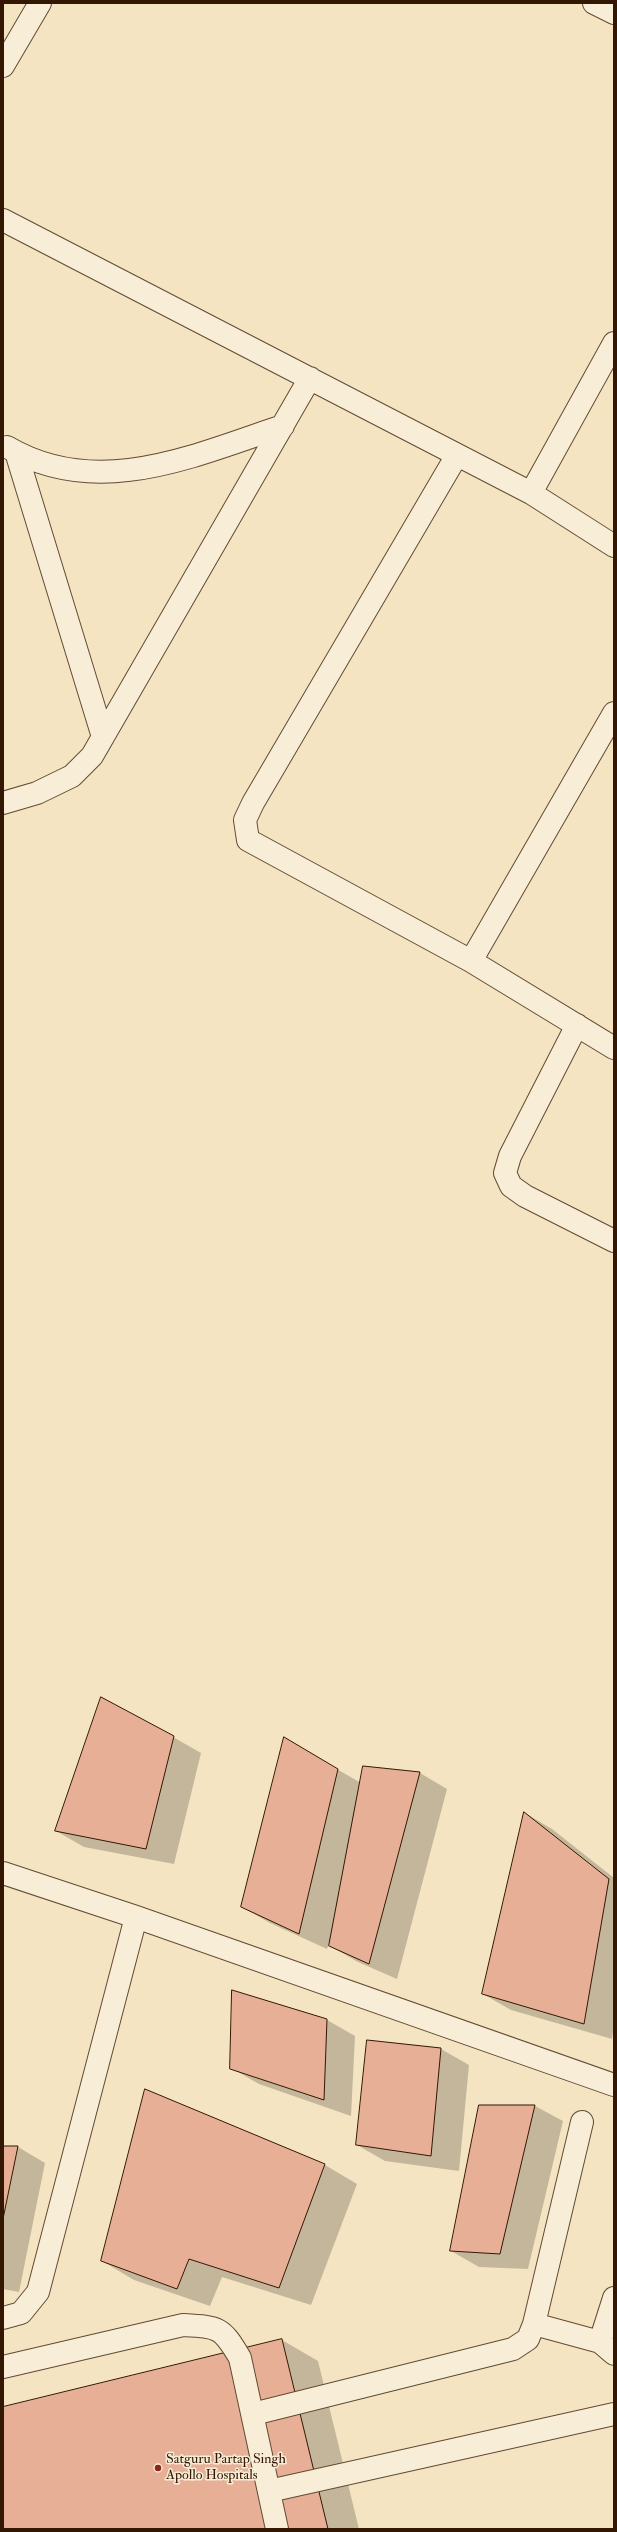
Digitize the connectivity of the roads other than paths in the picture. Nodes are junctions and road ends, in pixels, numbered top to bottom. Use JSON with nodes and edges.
{"nodes":[{"id":1,"x":40,"y":3,"type":"edge"},
{"id":2,"x":594,"y":3,"type":"edge"},
{"id":3,"x":614,"y":13,"type":"edge"},
{"id":4,"x":3,"y":66,"type":"edge"},
{"id":5,"x":3,"y":220,"type":"edge"},
{"id":6,"x":614,"y":343,"type":"edge"},
{"id":7,"x":310,"y":378,"type":"junction"},
{"id":8,"x":283,"y":426,"type":"junction"},
{"id":9,"x":9,"y":449,"type":"edge"},
{"id":10,"x":457,"y":455,"type":"junction"},
{"id":11,"x":531,"y":493,"type":"junction"},
{"id":12,"x":614,"y":546,"type":"edge"},
{"id":13,"x":614,"y":713,"type":"edge"},
{"id":14,"x":103,"y":737,"type":"junction"},
{"id":15,"x":3,"y":803,"type":"edge"},
{"id":16,"x":470,"y":961,"type":"junction"},
{"id":17,"x":577,"y":1025,"type":"junction"},
{"id":18,"x":614,"y":1048,"type":"edge"},
{"id":19,"x":614,"y":1241,"type":"edge"},
{"id":20,"x":3,"y":1873,"type":"edge"},
{"id":21,"x":136,"y":1917,"type":"junction"},
{"id":22,"x":614,"y":2085,"type":"edge"},
{"id":23,"x":582,"y":2122,"type":"dead end"},
{"id":24,"x":614,"y":2298,"type":"edge"},
{"id":25,"x":3,"y":2318,"type":"edge"},
{"id":26,"x":534,"y":2324,"type":"junction"},
{"id":27,"x":607,"y":2348,"type":"edge"},
{"id":28,"x":3,"y":2367,"type":"edge"},
{"id":29,"x":253,"y":2414,"type":"junction"},
{"id":30,"x":614,"y":2414,"type":"edge"},
{"id":31,"x":269,"y":2491,"type":"junction"},
{"id":32,"x":277,"y":2529,"type":"edge"}],
"edges":[{"from":1,"to":4,"type":"street"},
{"from":2,"to":3,"type":"street"},
{"from":5,"to":7,"type":"street"},
{"from":6,"to":11,"type":"street"},
{"from":7,"to":8,"type":"street"},
{"from":7,"to":10,"type":"street"},
{"from":8,"to":9,"type":"street"},
{"from":8,"to":14,"type":"street"},
{"from":9,"to":14,"type":"street"},
{"from":10,"to":11,"type":"street"},
{"from":10,"to":16,"type":"street"},
{"from":11,"to":12,"type":"street"},
{"from":13,"to":16,"type":"street"},
{"from":14,"to":15,"type":"street"},
{"from":16,"to":17,"type":"street"},
{"from":17,"to":18,"type":"street"},
{"from":17,"to":19,"type":"street"},
{"from":20,"to":21,"type":"street"},
{"from":21,"to":22,"type":"street"},
{"from":21,"to":25,"type":"street"},
{"from":23,"to":26,"type":"street"},
{"from":24,"to":27,"type":"street"},
{"from":26,"to":27,"type":"street"},
{"from":26,"to":29,"type":"street"},
{"from":28,"to":29,"type":"street"},
{"from":29,"to":31,"type":"street"},
{"from":30,"to":31,"type":"street"},
{"from":31,"to":32,"type":"street"}]}
